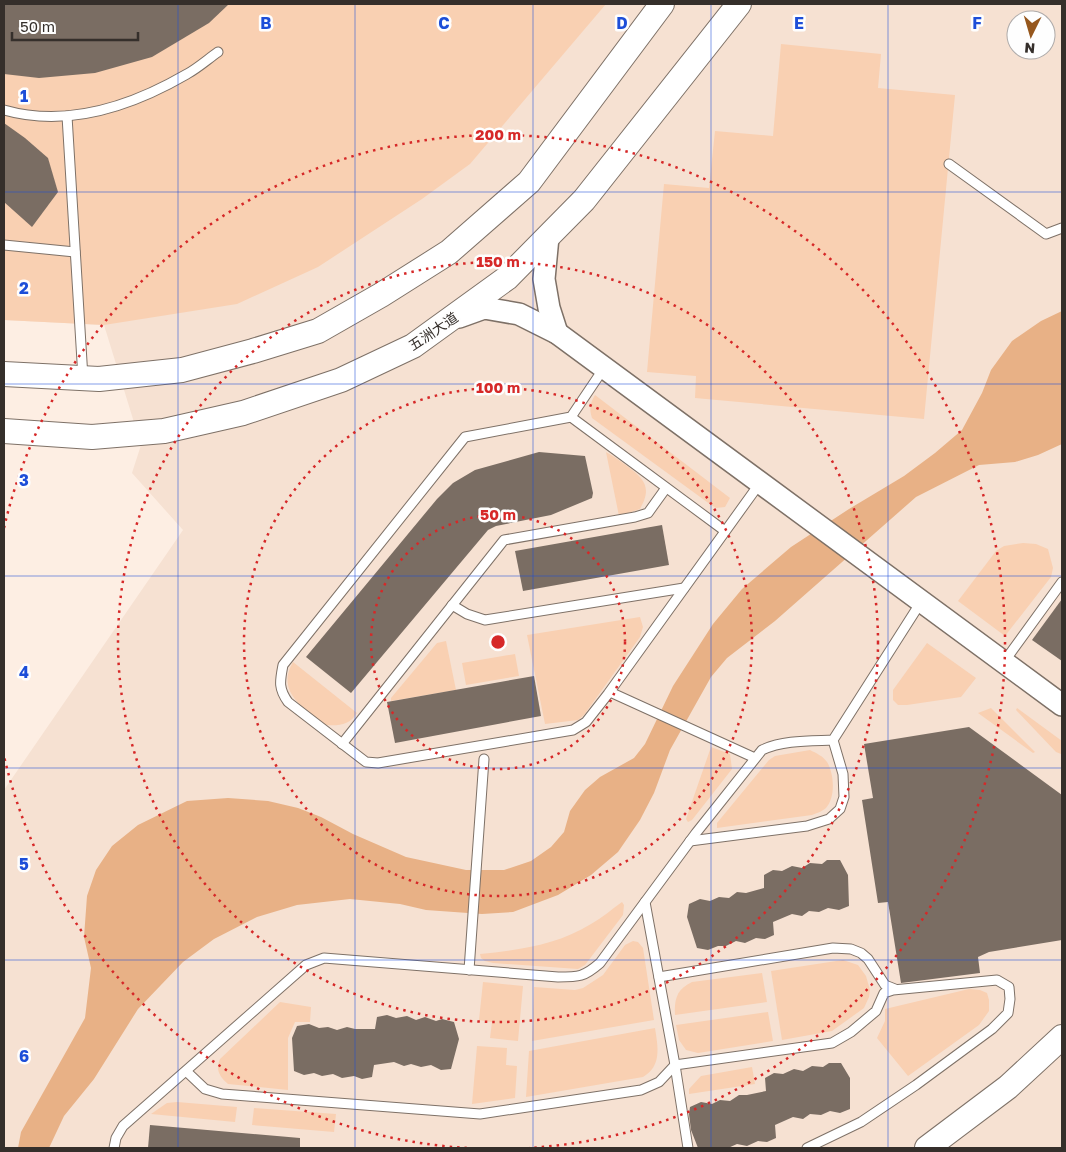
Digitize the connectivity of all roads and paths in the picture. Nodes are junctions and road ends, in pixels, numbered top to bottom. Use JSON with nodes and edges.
{"nodes":[{"id":1,"x":739,"y":4,"type":"edge"},
{"id":2,"x":655,"y":7,"type":"edge"},
{"id":3,"x":218,"y":52,"type":"dead end"},
{"id":4,"x":4,"y":110,"type":"edge"},
{"id":5,"x":67,"y":116,"type":"junction"},
{"id":6,"x":949,"y":164,"type":"dead end"},
{"id":7,"x":1062,"y":228,"type":"edge"},
{"id":8,"x":548,"y":236,"type":"junction"},
{"id":9,"x":4,"y":244,"type":"edge"},
{"id":10,"x":76,"y":252,"type":"junction"},
{"id":11,"x":448,"y":321,"type":"junction"},
{"id":12,"x":557,"y":333,"type":"junction"},
{"id":13,"x":604,"y":368,"type":"junction"},
{"id":14,"x":4,"y":374,"type":"edge"},
{"id":15,"x":83,"y":378,"type":"junction"},
{"id":16,"x":571,"y":417,"type":"junction"},
{"id":17,"x":4,"y":431,"type":"edge"},
{"id":18,"x":760,"y":482,"type":"junction"},
{"id":19,"x":666,"y":488,"type":"junction"},
{"id":20,"x":725,"y":531,"type":"junction"},
{"id":21,"x":1062,"y":582,"type":"edge"},
{"id":22,"x":684,"y":588,"type":"junction"},
{"id":23,"x":922,"y":602,"type":"junction"},
{"id":24,"x":452,"y":605,"type":"junction"},
{"id":25,"x":1004,"y":662,"type":"junction"},
{"id":26,"x":610,"y":692,"type":"junction"},
{"id":27,"x":1062,"y":705,"type":"edge"},
{"id":28,"x":833,"y":740,"type":"junction"},
{"id":29,"x":342,"y":744,"type":"junction"},
{"id":30,"x":755,"y":758,"type":"junction"},
{"id":31,"x":484,"y":759,"type":"dead end"},
{"id":32,"x":690,"y":841,"type":"junction"},
{"id":33,"x":645,"y":902,"type":"junction"},
{"id":34,"x":469,"y":970,"type":"junction"},
{"id":35,"x":659,"y":976,"type":"junction"},
{"id":36,"x":895,"y":989,"type":"junction"},
{"id":37,"x":1062,"y":1037,"type":"edge"},
{"id":38,"x":675,"y":1065,"type":"junction"},
{"id":39,"x":186,"y":1071,"type":"junction"},
{"id":40,"x":114,"y":1148,"type":"edge"},
{"id":41,"x":688,"y":1148,"type":"edge"},
{"id":42,"x":807,"y":1148,"type":"edge"},
{"id":43,"x":927,"y":1148,"type":"edge"}],
"edges":[{"from":1,"to":8,"type":"main road","name":"五洲大道"},
{"from":2,"to":15,"type":"main road"},
{"from":3,"to":5,"type":"lane"},
{"from":4,"to":5,"type":"lane"},
{"from":5,"to":10,"type":"lane"},
{"from":6,"to":7,"type":"lane"},
{"from":8,"to":11,"type":"main road","name":"五洲大道"},
{"from":8,"to":12,"type":"street"},
{"from":9,"to":10,"type":"lane"},
{"from":10,"to":15,"type":"lane"},
{"from":11,"to":12,"type":"street"},
{"from":11,"to":17,"type":"main road","name":"五洲大道"},
{"from":12,"to":13,"type":"street"},
{"from":13,"to":16,"type":"lane"},
{"from":13,"to":18,"type":"street"},
{"from":14,"to":15,"type":"main road"},
{"from":16,"to":19,"type":"lane"},
{"from":16,"to":29,"type":"lane"},
{"from":18,"to":20,"type":"lane"},
{"from":18,"to":23,"type":"street"},
{"from":19,"to":20,"type":"lane"},
{"from":19,"to":24,"type":"lane"},
{"from":20,"to":22,"type":"lane"},
{"from":21,"to":25,"type":"lane"},
{"from":22,"to":24,"type":"lane"},
{"from":22,"to":26,"type":"lane"},
{"from":23,"to":25,"type":"street"},
{"from":23,"to":28,"type":"lane"},
{"from":24,"to":29,"type":"lane"},
{"from":25,"to":27,"type":"street"},
{"from":26,"to":29,"type":"lane"},
{"from":26,"to":30,"type":"lane"},
{"from":28,"to":30,"type":"lane"},
{"from":28,"to":32,"type":"lane"},
{"from":30,"to":32,"type":"lane"},
{"from":31,"to":34,"type":"lane"},
{"from":32,"to":33,"type":"lane"},
{"from":33,"to":34,"type":"lane"},
{"from":33,"to":35,"type":"lane"},
{"from":34,"to":39,"type":"lane"},
{"from":35,"to":36,"type":"lane"},
{"from":35,"to":38,"type":"lane"},
{"from":36,"to":38,"type":"lane"},
{"from":36,"to":42,"type":"lane"},
{"from":37,"to":43,"type":"main road"},
{"from":38,"to":39,"type":"lane"},
{"from":38,"to":41,"type":"lane"},
{"from":39,"to":40,"type":"lane"}]}
